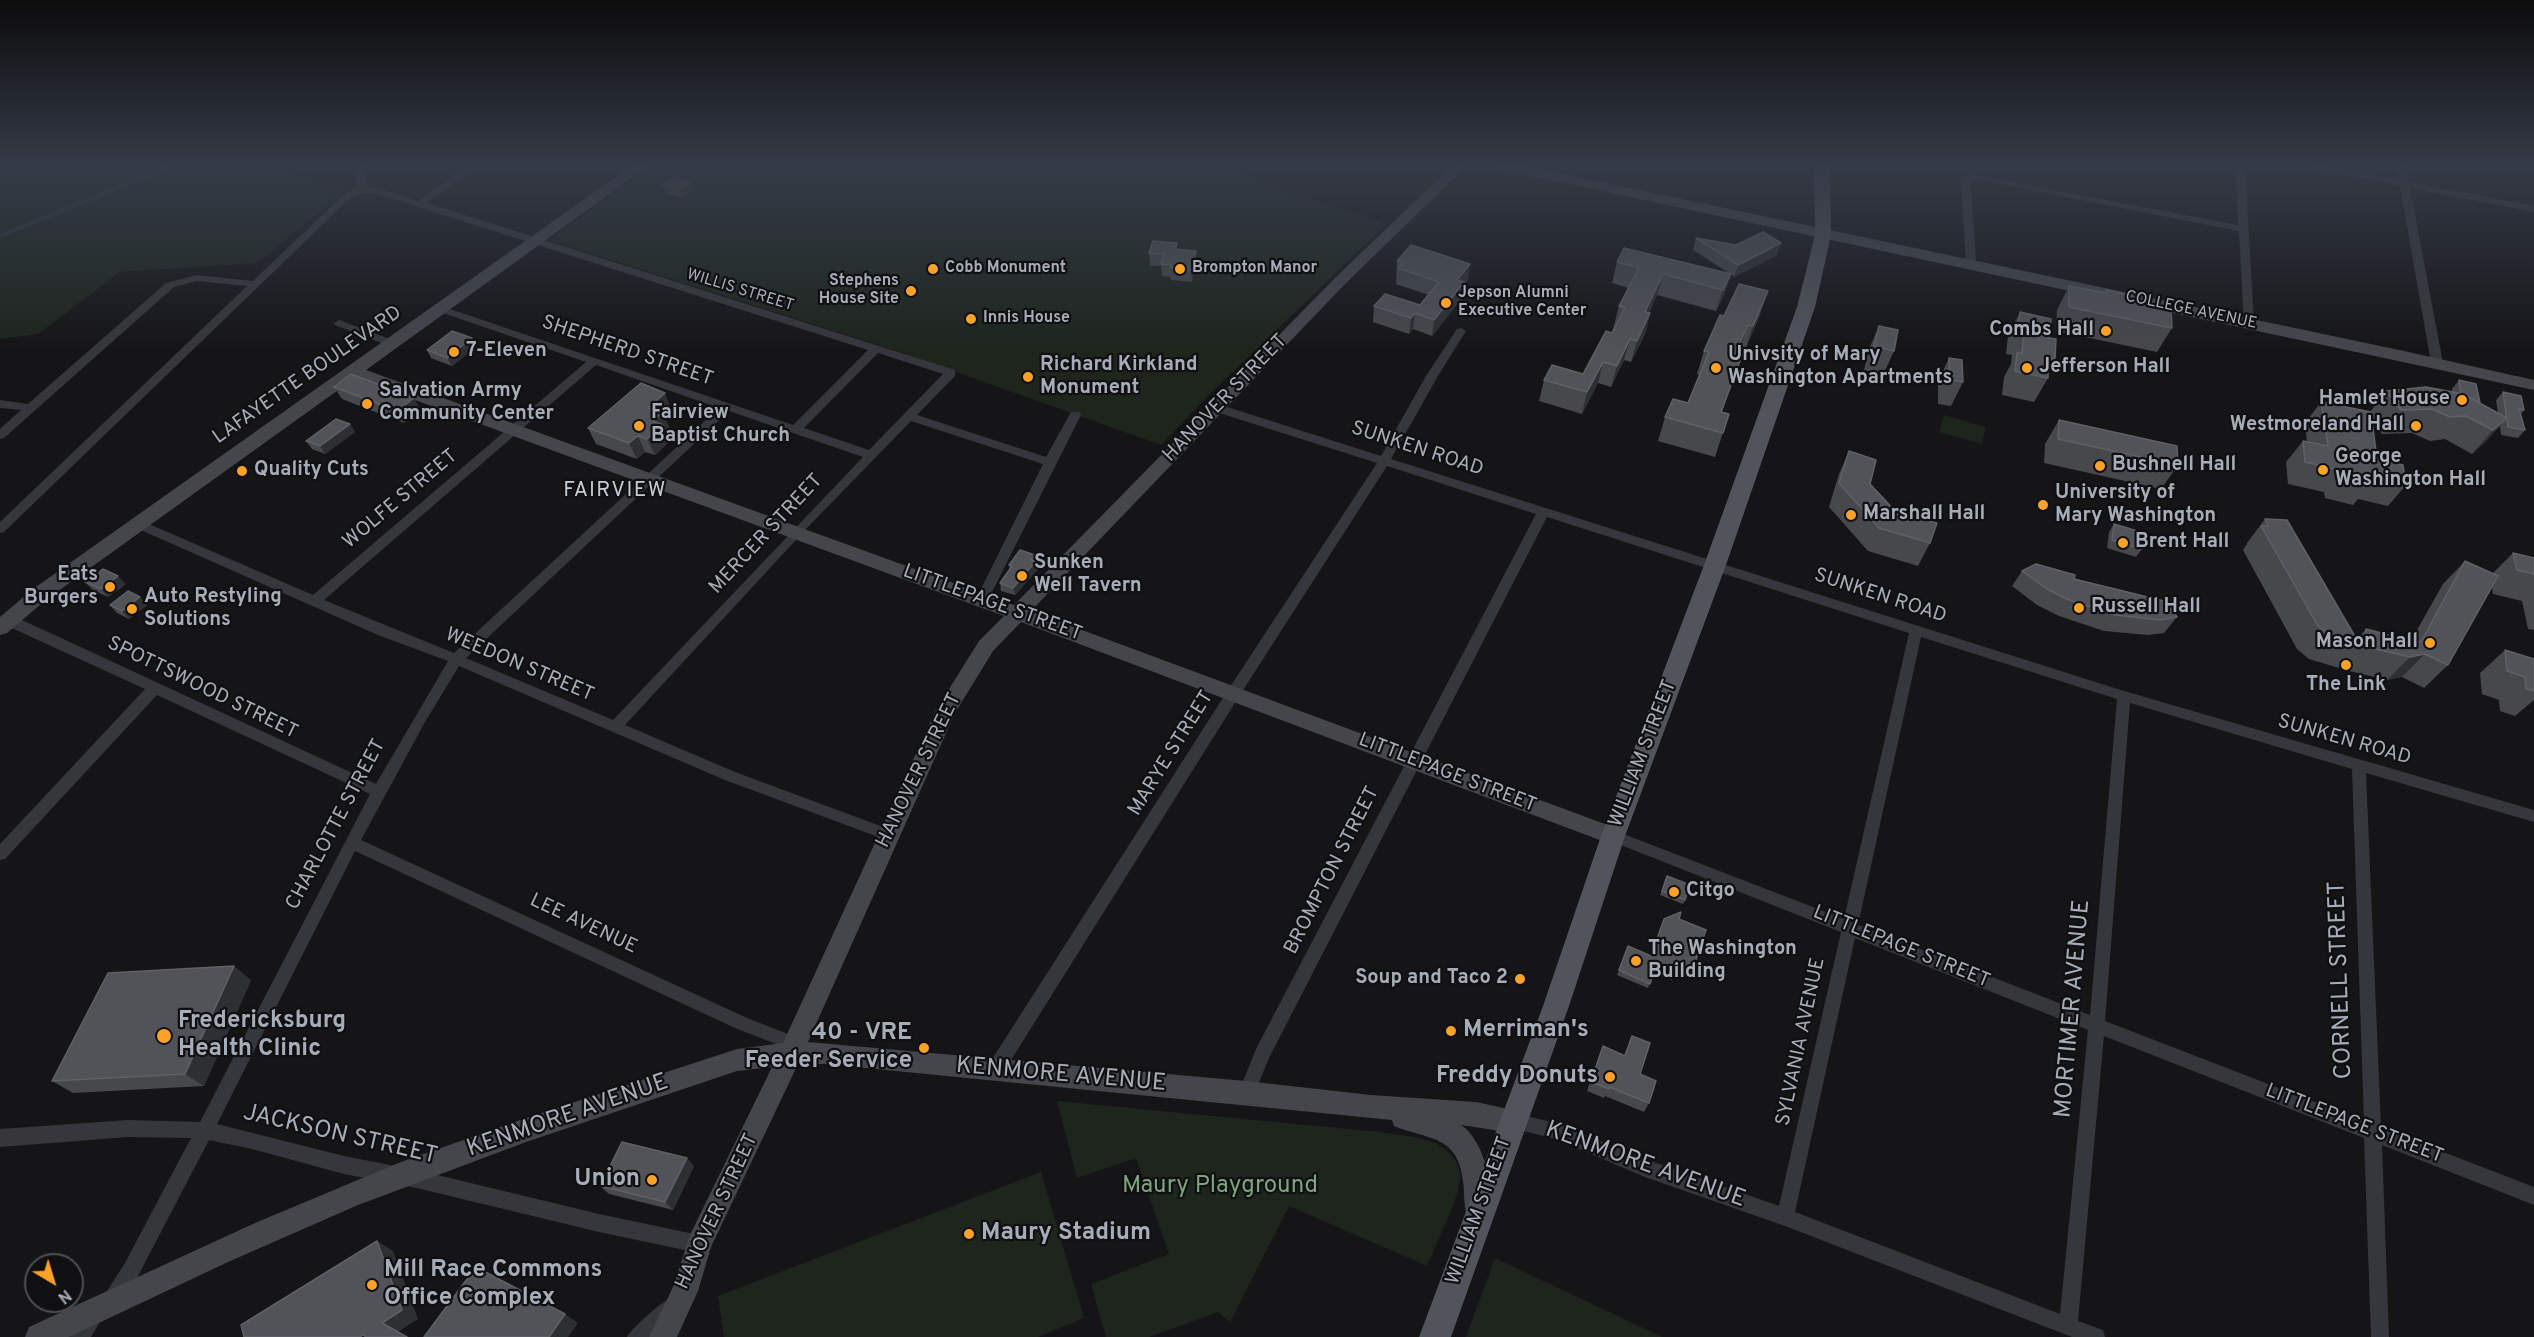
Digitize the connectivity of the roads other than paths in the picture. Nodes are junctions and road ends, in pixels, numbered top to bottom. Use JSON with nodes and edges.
{"nodes":[{"id":1,"x":316,"y":226,"type":"edge"},
{"id":2,"x":485,"y":226,"type":"edge"},
{"id":3,"x":556,"y":226,"type":"edge"},
{"id":4,"x":1397,"y":226,"type":"edge"},
{"id":5,"x":1787,"y":226,"type":"edge"},
{"id":6,"x":1823,"y":226,"type":"edge"},
{"id":7,"x":1969,"y":226,"type":"edge"},
{"id":8,"x":2228,"y":226,"type":"edge"},
{"id":9,"x":2412,"y":226,"type":"edge"},
{"id":10,"x":2241,"y":229,"type":"joint"},
{"id":11,"x":1823,"y":234,"type":"junction"},
{"id":12,"x":534,"y":242,"type":"junction"},
{"id":13,"x":1971,"y":263,"type":"junction"},
{"id":14,"x":256,"y":284,"type":"junction"},
{"id":15,"x":441,"y":309,"type":"junction"},
{"id":16,"x":339,"y":323,"type":"dead end"},
{"id":17,"x":2249,"y":323,"type":"junction"},
{"id":18,"x":1461,"y":331,"type":"dead end"},
{"id":19,"x":391,"y":344,"type":"junction"},
{"id":20,"x":875,"y":350,"type":"junction"},
{"id":21,"x":595,"y":360,"type":"junction"},
{"id":22,"x":2437,"y":363,"type":"junction"},
{"id":23,"x":353,"y":371,"type":"junction"},
{"id":24,"x":951,"y":373,"type":"joint"},
{"id":25,"x":2534,"y":384,"type":"edge"},
{"id":26,"x":0,"y":404,"type":"edge"},
{"id":27,"x":728,"y":406,"type":"junction"},
{"id":28,"x":31,"y":408,"type":"junction"},
{"id":29,"x":1217,"y":408,"type":"junction"},
{"id":30,"x":1075,"y":415,"type":"dead end"},
{"id":31,"x":909,"y":416,"type":"junction"},
{"id":32,"x":796,"y":429,"type":"junction"},
{"id":33,"x":513,"y":430,"type":"junction"},
{"id":34,"x":0,"y":435,"type":"edge"},
{"id":35,"x":870,"y":455,"type":"junction"},
{"id":36,"x":1385,"y":460,"type":"junction"},
{"id":37,"x":1048,"y":462,"type":"junction"},
{"id":38,"x":649,"y":479,"type":"junction"},
{"id":39,"x":1545,"y":511,"type":"junction"},
{"id":40,"x":3,"y":523,"type":"edge"},
{"id":41,"x":138,"y":524,"type":"junction"},
{"id":42,"x":796,"y":532,"type":"junction"},
{"id":43,"x":1715,"y":565,"type":"junction"},
{"id":44,"x":314,"y":601,"type":"junction"},
{"id":45,"x":981,"y":601,"type":"junction"},
{"id":46,"x":1016,"y":613,"type":"junction"},
{"id":47,"x":4,"y":624,"type":"edge"},
{"id":48,"x":1916,"y":630,"type":"junction"},
{"id":49,"x":456,"y":659,"type":"junction"},
{"id":50,"x":973,"y":667,"type":"junction"},
{"id":51,"x":156,"y":687,"type":"junction"},
{"id":52,"x":1233,"y":694,"type":"junction"},
{"id":53,"x":2124,"y":696,"type":"junction"},
{"id":54,"x":615,"y":727,"type":"junction"},
{"id":55,"x":1414,"y":761,"type":"junction"},
{"id":56,"x":2359,"y":766,"type":"junction"},
{"id":57,"x":380,"y":792,"type":"junction"},
{"id":58,"x":2534,"y":816,"type":"edge"},
{"id":59,"x":889,"y":835,"type":"junction"},
{"id":60,"x":1613,"y":836,"type":"junction"},
{"id":61,"x":352,"y":843,"type":"junction"},
{"id":62,"x":0,"y":854,"type":"edge"},
{"id":63,"x":1848,"y":926,"type":"junction"},
{"id":64,"x":2097,"y":1024,"type":"junction"},
{"id":65,"x":790,"y":1053,"type":"junction"},
{"id":66,"x":995,"y":1070,"type":"junction"},
{"id":67,"x":1246,"y":1093,"type":"junction"},
{"id":68,"x":1371,"y":1107,"type":"junction"},
{"id":69,"x":1513,"y":1121,"type":"junction"},
{"id":70,"x":204,"y":1131,"type":"junction"},
{"id":71,"x":2371,"y":1131,"type":"junction"},
{"id":72,"x":0,"y":1138,"type":"edge"},
{"id":73,"x":399,"y":1176,"type":"junction"},
{"id":74,"x":2534,"y":1196,"type":"edge"},
{"id":75,"x":1478,"y":1216,"type":"junction"},
{"id":76,"x":1785,"y":1217,"type":"junction"},
{"id":77,"x":699,"y":1244,"type":"junction"},
{"id":78,"x":685,"y":1291,"type":"junction"},
{"id":79,"x":104,"y":1307,"type":"junction"},
{"id":80,"x":2068,"y":1326,"type":"junction"},
{"id":81,"x":39,"y":1337,"type":"edge"},
{"id":82,"x":79,"y":1337,"type":"edge"},
{"id":83,"x":636,"y":1337,"type":"edge"},
{"id":84,"x":663,"y":1337,"type":"edge"},
{"id":85,"x":1435,"y":1337,"type":"edge"},
{"id":86,"x":2096,"y":1337,"type":"edge"},
{"id":87,"x":2380,"y":1337,"type":"edge"}],
"edges":[{"from":1,"to":14,"type":"street"},
{"from":2,"to":12,"type":"street","name":"WILLIS STREET"},
{"from":3,"to":12,"type":"street","name":"LAFAYETTE BOULEVARD"},
{"from":4,"to":29,"type":"street","name":"HANOVER STREET"},
{"from":5,"to":11,"type":"street","name":"COLLEGE AVENUE"},
{"from":6,"to":11,"type":"main road","name":"WILLIAM STREET"},
{"from":7,"to":13,"type":"street"},
{"from":8,"to":10,"type":"street"},
{"from":9,"to":22,"type":"street"},
{"from":10,"to":17,"type":"street"},
{"from":11,"to":13,"type":"street","name":"COLLEGE AVENUE"},
{"from":11,"to":43,"type":"main road","name":"WILLIAM STREET"},
{"from":12,"to":15,"type":"street","name":"LAFAYETTE BOULEVARD"},
{"from":12,"to":20,"type":"street","name":"WILLIS STREET"},
{"from":13,"to":17,"type":"street","name":"COLLEGE AVENUE"},
{"from":14,"to":28,"type":"street"},
{"from":14,"to":40,"type":"street"},
{"from":15,"to":19,"type":"street","name":"LAFAYETTE BOULEVARD"},
{"from":15,"to":21,"type":"street","name":"SHEPHERD STREET"},
{"from":16,"to":19,"type":"street"},
{"from":17,"to":22,"type":"street","name":"COLLEGE AVENUE"},
{"from":18,"to":36,"type":"street","name":"MARYE STREET"},
{"from":19,"to":23,"type":"street","name":"LAFAYETTE BOULEVARD"},
{"from":20,"to":24,"type":"street","name":"WILLIS STREET"},
{"from":20,"to":32,"type":"street"},
{"from":21,"to":27,"type":"street","name":"SHEPHERD STREET"},
{"from":21,"to":33,"type":"street","name":"WOLFE STREET"},
{"from":22,"to":25,"type":"street","name":"COLLEGE AVENUE"},
{"from":23,"to":33,"type":"street","name":"LITTLEPAGE STREET"},
{"from":23,"to":41,"type":"street","name":"LAFAYETTE BOULEVARD"},
{"from":24,"to":31,"type":"street","name":"MERCER STREET"},
{"from":26,"to":28,"type":"street"},
{"from":27,"to":32,"type":"street","name":"SHEPHERD STREET"},
{"from":27,"to":38,"type":"street","name":"CHARLOTTE STREET"},
{"from":28,"to":34,"type":"street"},
{"from":29,"to":36,"type":"street","name":"SUNKEN ROAD"},
{"from":29,"to":46,"type":"street","name":"HANOVER STREET"},
{"from":30,"to":37,"type":"street"},
{"from":31,"to":35,"type":"street","name":"MERCER STREET"},
{"from":31,"to":37,"type":"street"},
{"from":32,"to":35,"type":"street","name":"SHEPHERD STREET"},
{"from":33,"to":38,"type":"street","name":"LITTLEPAGE STREET"},
{"from":33,"to":44,"type":"street","name":"WOLFE STREET"},
{"from":35,"to":42,"type":"street","name":"MERCER STREET"},
{"from":36,"to":39,"type":"street","name":"SUNKEN ROAD"},
{"from":36,"to":52,"type":"street","name":"MARYE STREET"},
{"from":37,"to":45,"type":"street"},
{"from":38,"to":42,"type":"street","name":"LITTLEPAGE STREET"},
{"from":38,"to":49,"type":"street","name":"CHARLOTTE STREET"},
{"from":39,"to":43,"type":"street","name":"SUNKEN ROAD"},
{"from":39,"to":55,"type":"street","name":"BROMPTON STREET"},
{"from":41,"to":44,"type":"street","name":"WEEDON STREET"},
{"from":41,"to":47,"type":"street","name":"LAFAYETTE BOULEVARD"},
{"from":42,"to":45,"type":"street","name":"LITTLEPAGE STREET"},
{"from":42,"to":54,"type":"street","name":"MERCER STREET"},
{"from":43,"to":48,"type":"street","name":"SUNKEN ROAD"},
{"from":43,"to":60,"type":"main road","name":"WILLIAM STREET"},
{"from":44,"to":49,"type":"street","name":"WEEDON STREET"},
{"from":45,"to":46,"type":"street","name":"LITTLEPAGE STREET"},
{"from":45,"to":50,"type":"street"},
{"from":46,"to":50,"type":"street","name":"HANOVER STREET"},
{"from":46,"to":52,"type":"street","name":"LITTLEPAGE STREET"},
{"from":47,"to":51,"type":"street","name":"SPOTTSWOOD STREET"},
{"from":48,"to":53,"type":"street","name":"SUNKEN ROAD"},
{"from":48,"to":63,"type":"street","name":"SYLVANIA AVENUE"},
{"from":49,"to":54,"type":"street","name":"WEEDON STREET"},
{"from":49,"to":57,"type":"street","name":"CHARLOTTE STREET"},
{"from":50,"to":59,"type":"street","name":"HANOVER STREET"},
{"from":51,"to":57,"type":"street","name":"SPOTTSWOOD STREET"},
{"from":51,"to":62,"type":"street"},
{"from":52,"to":55,"type":"street","name":"LITTLEPAGE STREET"},
{"from":52,"to":66,"type":"street","name":"MARYE STREET"},
{"from":53,"to":56,"type":"street","name":"SUNKEN ROAD"},
{"from":53,"to":64,"type":"street","name":"MORTIMER AVENUE"},
{"from":54,"to":59,"type":"street","name":"WEEDON STREET"},
{"from":55,"to":60,"type":"street","name":"LITTLEPAGE STREET"},
{"from":55,"to":67,"type":"street","name":"BROMPTON STREET"},
{"from":56,"to":58,"type":"street","name":"SUNKEN ROAD"},
{"from":56,"to":71,"type":"street","name":"CORNELL STREET"},
{"from":57,"to":61,"type":"street","name":"CHARLOTTE STREET"},
{"from":59,"to":65,"type":"street","name":"HANOVER STREET"},
{"from":60,"to":63,"type":"street","name":"LITTLEPAGE STREET"},
{"from":60,"to":69,"type":"main road","name":"WILLIAM STREET"},
{"from":61,"to":65,"type":"street","name":"LEE AVENUE"},
{"from":61,"to":70,"type":"street","name":"CHARLOTTE STREET"},
{"from":63,"to":64,"type":"street","name":"LITTLEPAGE STREET"},
{"from":63,"to":76,"type":"street","name":"SYLVANIA AVENUE"},
{"from":64,"to":71,"type":"street","name":"LITTLEPAGE STREET"},
{"from":64,"to":80,"type":"street","name":"MORTIMER AVENUE"},
{"from":65,"to":66,"type":"street","name":"KENMORE AVENUE"},
{"from":65,"to":73,"type":"street","name":"KENMORE AVENUE"},
{"from":65,"to":77,"type":"street","name":"HANOVER STREET"},
{"from":66,"to":67,"type":"street","name":"KENMORE AVENUE"},
{"from":67,"to":68,"type":"street","name":"KENMORE AVENUE"},
{"from":68,"to":69,"type":"street","name":"KENMORE AVENUE"},
{"from":68,"to":75,"type":"street"},
{"from":69,"to":75,"type":"main road","name":"WILLIAM STREET"},
{"from":69,"to":76,"type":"street","name":"KENMORE AVENUE"},
{"from":70,"to":72,"type":"street","name":"JACKSON STREET"},
{"from":70,"to":73,"type":"street","name":"JACKSON STREET"},
{"from":70,"to":79,"type":"street","name":"CHARLOTTE STREET"},
{"from":71,"to":74,"type":"street","name":"LITTLEPAGE STREET"},
{"from":71,"to":87,"type":"street","name":"CORNELL STREET"},
{"from":73,"to":77,"type":"street","name":"JACKSON STREET"},
{"from":73,"to":79,"type":"street","name":"KENMORE AVENUE"},
{"from":75,"to":85,"type":"main road","name":"WILLIAM STREET"},
{"from":76,"to":80,"type":"street","name":"KENMORE AVENUE"},
{"from":77,"to":78,"type":"street","name":"HANOVER STREET"},
{"from":78,"to":83,"type":"street","name":"HANOVER STREET"},
{"from":78,"to":84,"type":"street"},
{"from":79,"to":81,"type":"street","name":"KENMORE AVENUE"},
{"from":79,"to":82,"type":"street","name":"CHARLOTTE STREET"},
{"from":80,"to":86,"type":"street","name":"KENMORE AVENUE"}]}
